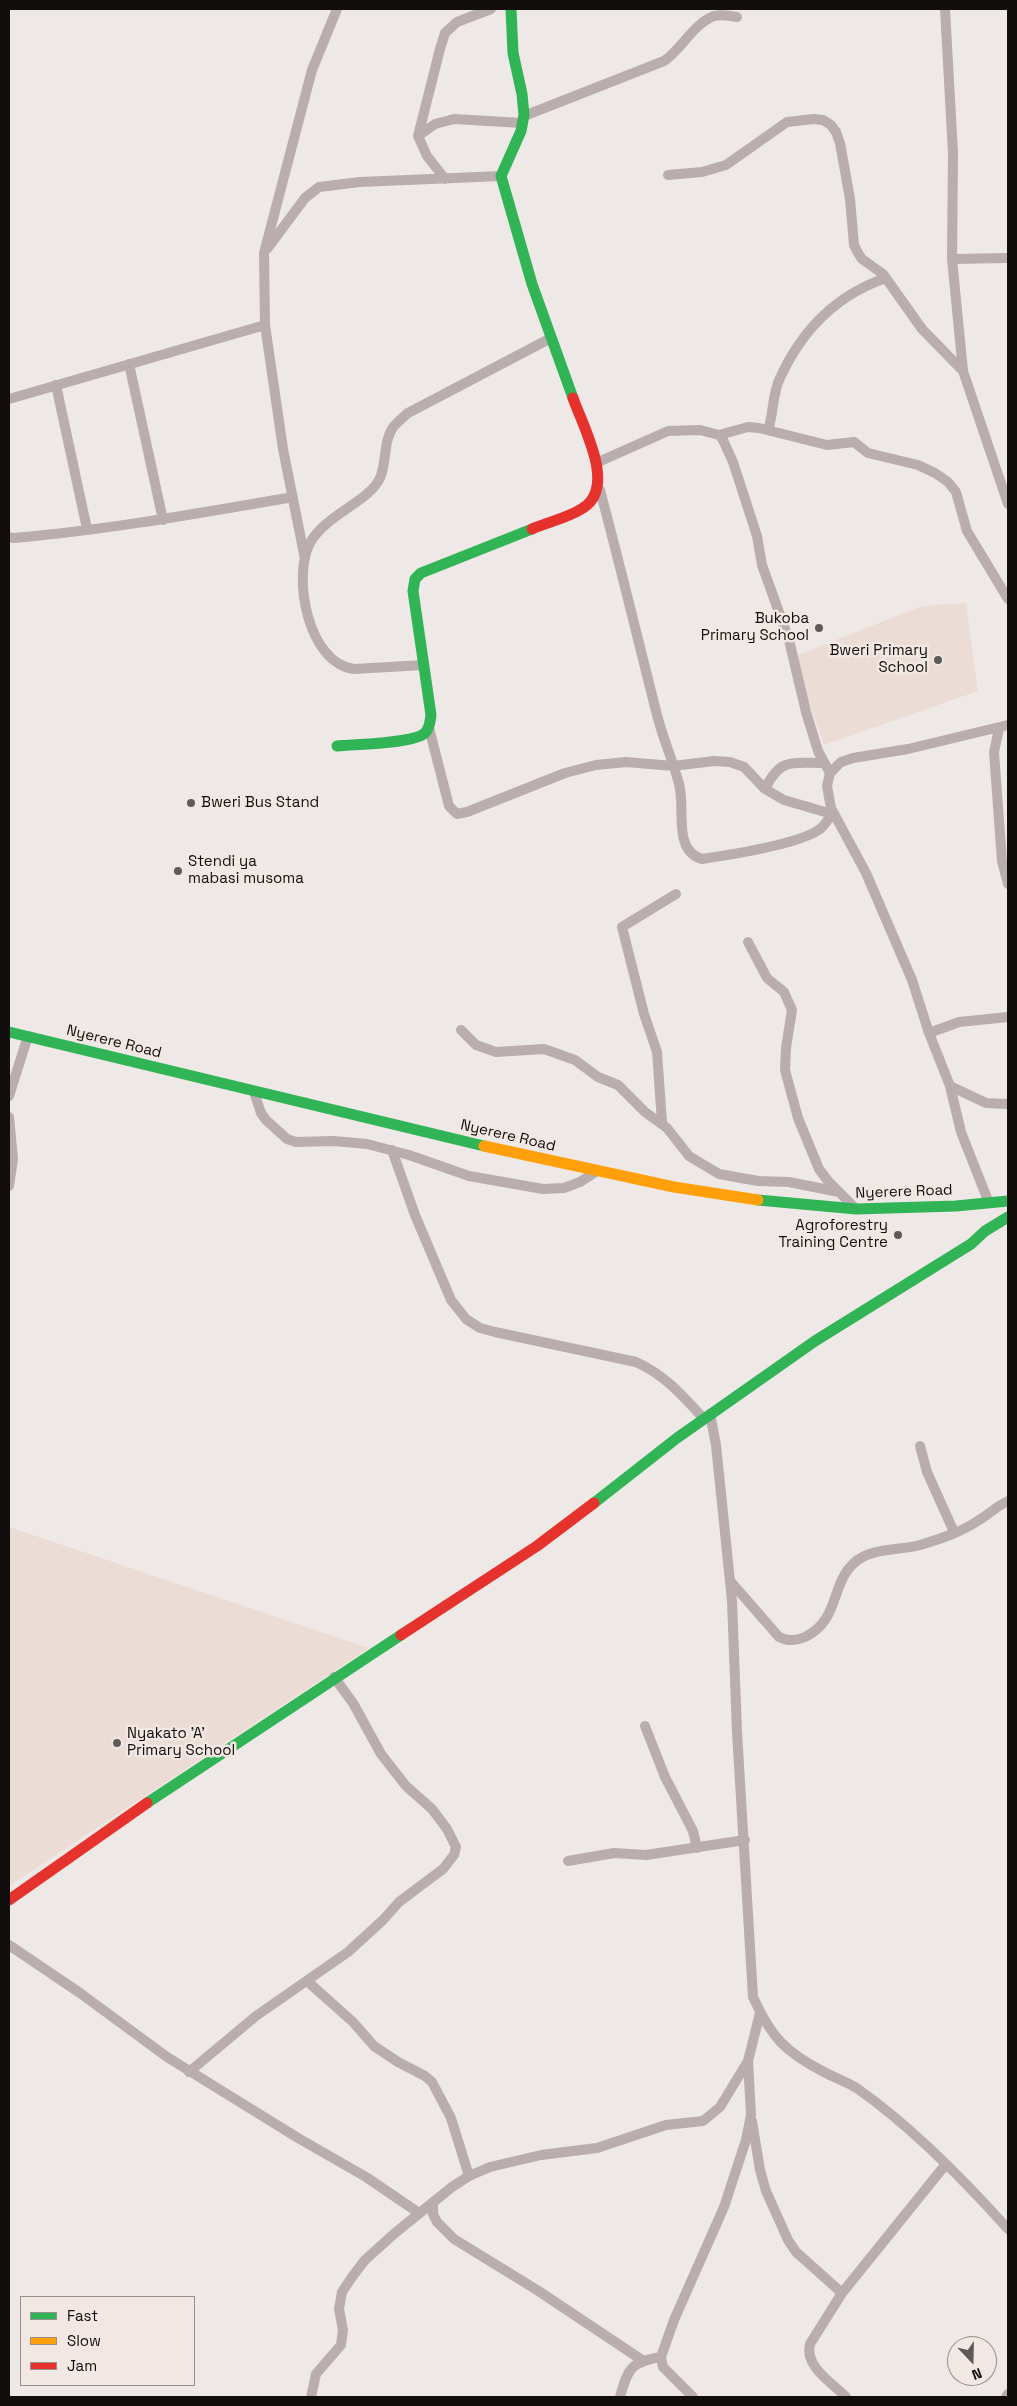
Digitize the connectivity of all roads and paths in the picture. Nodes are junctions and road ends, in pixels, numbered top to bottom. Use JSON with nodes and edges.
{"nodes":[{"id":1,"x":338,"y":9,"type":"edge"},
{"id":2,"x":491,"y":9,"type":"edge"},
{"id":3,"x":511,"y":9,"type":"edge"},
{"id":4,"x":945,"y":9,"type":"edge"},
{"id":5,"x":737,"y":17,"type":"dead end"},
{"id":6,"x":524,"y":119,"type":"junction"},
{"id":7,"x":418,"y":136,"type":"junction"},
{"id":8,"x":668,"y":175,"type":"dead end"},
{"id":9,"x":502,"y":176,"type":"junction"},
{"id":10,"x":445,"y":179,"type":"junction"},
{"id":11,"x":264,"y":253,"type":"junction"},
{"id":12,"x":1008,"y":258,"type":"edge"},
{"id":13,"x":952,"y":259,"type":"junction"},
{"id":14,"x":886,"y":278,"type":"junction"},
{"id":15,"x":265,"y":324,"type":"junction"},
{"id":16,"x":550,"y":338,"type":"junction"},
{"id":17,"x":129,"y":364,"type":"junction"},
{"id":18,"x":963,"y":371,"type":"junction"},
{"id":19,"x":56,"y":385,"type":"junction"},
{"id":20,"x":9,"y":399,"type":"edge"},
{"id":21,"x":768,"y":430,"type":"junction"},
{"id":22,"x":719,"y":435,"type":"junction"},
{"id":23,"x":596,"y":463,"type":"junction"},
{"id":24,"x":600,"y":490,"type":"junction"},
{"id":25,"x":293,"y":497,"type":"junction"},
{"id":26,"x":1008,"y":504,"type":"edge"},
{"id":27,"x":163,"y":520,"type":"junction"},
{"id":28,"x":87,"y":529,"type":"junction"},
{"id":29,"x":9,"y":537,"type":"edge"},
{"id":30,"x":305,"y":559,"type":"junction"},
{"id":31,"x":1008,"y":599,"type":"edge"},
{"id":32,"x":423,"y":665,"type":"junction"},
{"id":33,"x":1004,"y":727,"type":"edge"},
{"id":34,"x":429,"y":728,"type":"junction"},
{"id":35,"x":337,"y":746,"type":"dead end"},
{"id":36,"x":823,"y":763,"type":"junction"},
{"id":37,"x":673,"y":766,"type":"junction"},
{"id":38,"x":830,"y":773,"type":"junction"},
{"id":39,"x":765,"y":789,"type":"junction"},
{"id":40,"x":832,"y":814,"type":"junction"},
{"id":41,"x":839,"y":825,"type":"junction"},
{"id":42,"x":1008,"y":884,"type":"edge"},
{"id":43,"x":676,"y":894,"type":"dead end"},
{"id":44,"x":748,"y":942,"type":"dead end"},
{"id":45,"x":1008,"y":1017,"type":"edge"},
{"id":46,"x":461,"y":1030,"type":"dead end"},
{"id":47,"x":9,"y":1032,"type":"edge"},
{"id":48,"x":929,"y":1033,"type":"junction"},
{"id":49,"x":28,"y":1036,"type":"junction"},
{"id":50,"x":950,"y":1086,"type":"junction"},
{"id":51,"x":254,"y":1092,"type":"junction"},
{"id":52,"x":9,"y":1096,"type":"edge"},
{"id":53,"x":1008,"y":1104,"type":"edge"},
{"id":54,"x":9,"y":1117,"type":"edge"},
{"id":55,"x":662,"y":1122,"type":"junction"},
{"id":56,"x":392,"y":1150,"type":"junction"},
{"id":57,"x":597,"y":1171,"type":"junction"},
{"id":58,"x":9,"y":1186,"type":"edge"},
{"id":59,"x":839,"y":1192,"type":"junction"},
{"id":60,"x":1008,"y":1201,"type":"edge"},
{"id":61,"x":989,"y":1203,"type":"junction"},
{"id":62,"x":856,"y":1209,"type":"junction"},
{"id":63,"x":1008,"y":1217,"type":"edge"},
{"id":64,"x":707,"y":1417,"type":"junction"},
{"id":65,"x":920,"y":1446,"type":"dead end"},
{"id":66,"x":1008,"y":1501,"type":"edge"},
{"id":67,"x":954,"y":1532,"type":"junction"},
{"id":68,"x":730,"y":1582,"type":"junction"},
{"id":69,"x":334,"y":1677,"type":"junction"},
{"id":70,"x":645,"y":1726,"type":"dead end"},
{"id":71,"x":745,"y":1840,"type":"junction"},
{"id":72,"x":696,"y":1848,"type":"junction"},
{"id":73,"x":568,"y":1860,"type":"dead end"},
{"id":74,"x":9,"y":1900,"type":"edge"},
{"id":75,"x":9,"y":1945,"type":"edge"},
{"id":76,"x":307,"y":1981,"type":"junction"},
{"id":77,"x":760,"y":2013,"type":"junction"},
{"id":78,"x":748,"y":2062,"type":"junction"},
{"id":79,"x":189,"y":2072,"type":"junction"},
{"id":80,"x":751,"y":2115,"type":"junction"},
{"id":81,"x":946,"y":2164,"type":"junction"},
{"id":82,"x":469,"y":2176,"type":"junction"},
{"id":83,"x":433,"y":2202,"type":"junction"},
{"id":84,"x":419,"y":2213,"type":"junction"},
{"id":85,"x":1008,"y":2229,"type":"edge"},
{"id":86,"x":842,"y":2293,"type":"junction"},
{"id":87,"x":661,"y":2357,"type":"junction"},
{"id":88,"x":642,"y":2360,"type":"junction"},
{"id":89,"x":1008,"y":2394,"type":"edge"},
{"id":90,"x":311,"y":2397,"type":"edge"},
{"id":91,"x":620,"y":2397,"type":"edge"},
{"id":92,"x":693,"y":2397,"type":"edge"},
{"id":93,"x":846,"y":2397,"type":"edge"},
{"id":94,"x":1006,"y":2397,"type":"edge"}],
"edges":[{"from":1,"to":11,"type":"street"},
{"from":2,"to":7,"type":"street"},
{"from":3,"to":6,"type":"street"},
{"from":4,"to":13,"type":"street"},
{"from":5,"to":6,"type":"street"},
{"from":6,"to":7,"type":"street"},
{"from":6,"to":9,"type":"street"},
{"from":7,"to":10,"type":"street"},
{"from":8,"to":14,"type":"street"},
{"from":9,"to":10,"type":"street"},
{"from":9,"to":16,"type":"street"},
{"from":10,"to":11,"type":"street"},
{"from":11,"to":15,"type":"street"},
{"from":12,"to":13,"type":"street"},
{"from":13,"to":18,"type":"street"},
{"from":14,"to":18,"type":"street"},
{"from":14,"to":21,"type":"street"},
{"from":15,"to":17,"type":"street"},
{"from":15,"to":25,"type":"street"},
{"from":16,"to":23,"type":"street"},
{"from":16,"to":30,"type":"street"},
{"from":17,"to":19,"type":"street"},
{"from":17,"to":27,"type":"street"},
{"from":18,"to":26,"type":"street"},
{"from":19,"to":20,"type":"street"},
{"from":19,"to":28,"type":"street"},
{"from":21,"to":22,"type":"street"},
{"from":21,"to":31,"type":"street"},
{"from":22,"to":23,"type":"street"},
{"from":22,"to":36,"type":"street"},
{"from":23,"to":24,"type":"street"},
{"from":24,"to":32,"type":"street"},
{"from":24,"to":37,"type":"street"},
{"from":25,"to":27,"type":"street"},
{"from":25,"to":30,"type":"street"},
{"from":27,"to":28,"type":"street"},
{"from":28,"to":29,"type":"street"},
{"from":30,"to":32,"type":"street"},
{"from":32,"to":34,"type":"street"},
{"from":33,"to":38,"type":"street"},
{"from":33,"to":42,"type":"street"},
{"from":34,"to":35,"type":"street"},
{"from":34,"to":37,"type":"street"},
{"from":36,"to":38,"type":"street"},
{"from":36,"to":39,"type":"street"},
{"from":37,"to":39,"type":"street"},
{"from":37,"to":40,"type":"street"},
{"from":38,"to":41,"type":"street"},
{"from":39,"to":40,"type":"street"},
{"from":40,"to":41,"type":"street"},
{"from":41,"to":48,"type":"street"},
{"from":43,"to":55,"type":"street"},
{"from":44,"to":59,"type":"street"},
{"from":45,"to":48,"type":"street"},
{"from":46,"to":55,"type":"street"},
{"from":47,"to":49,"type":"street","name":"Nyerere Road"},
{"from":48,"to":50,"type":"street"},
{"from":49,"to":51,"type":"street","name":"Nyerere Road"},
{"from":49,"to":52,"type":"street"},
{"from":50,"to":53,"type":"street"},
{"from":50,"to":61,"type":"street"},
{"from":51,"to":56,"type":"street"},
{"from":51,"to":57,"type":"street","name":"Nyerere Road"},
{"from":54,"to":58,"type":"street"},
{"from":55,"to":59,"type":"street"},
{"from":56,"to":57,"type":"street"},
{"from":56,"to":64,"type":"street"},
{"from":57,"to":62,"type":"street","name":"Nyerere Road"},
{"from":59,"to":62,"type":"street"},
{"from":60,"to":61,"type":"street","name":"Nyerere Road"},
{"from":61,"to":62,"type":"street","name":"Nyerere Road"},
{"from":63,"to":64,"type":"street"},
{"from":64,"to":68,"type":"street"},
{"from":64,"to":69,"type":"street"},
{"from":65,"to":67,"type":"street"},
{"from":66,"to":67,"type":"street"},
{"from":67,"to":68,"type":"street"},
{"from":68,"to":71,"type":"street"},
{"from":69,"to":74,"type":"street"},
{"from":69,"to":76,"type":"street"},
{"from":70,"to":72,"type":"street"},
{"from":71,"to":72,"type":"street"},
{"from":71,"to":77,"type":"street"},
{"from":72,"to":73,"type":"street"},
{"from":75,"to":79,"type":"street"},
{"from":76,"to":79,"type":"street"},
{"from":76,"to":82,"type":"street"},
{"from":77,"to":78,"type":"street"},
{"from":77,"to":81,"type":"street"},
{"from":78,"to":80,"type":"street"},
{"from":78,"to":82,"type":"street"},
{"from":79,"to":84,"type":"street"},
{"from":80,"to":86,"type":"street"},
{"from":80,"to":87,"type":"street"},
{"from":81,"to":85,"type":"street"},
{"from":81,"to":86,"type":"street"},
{"from":82,"to":83,"type":"street"},
{"from":83,"to":84,"type":"street"},
{"from":83,"to":88,"type":"street"},
{"from":84,"to":90,"type":"street"},
{"from":86,"to":93,"type":"street"},
{"from":87,"to":88,"type":"street"},
{"from":87,"to":92,"type":"street"},
{"from":88,"to":91,"type":"street"},
{"from":89,"to":94,"type":"street"}]}
